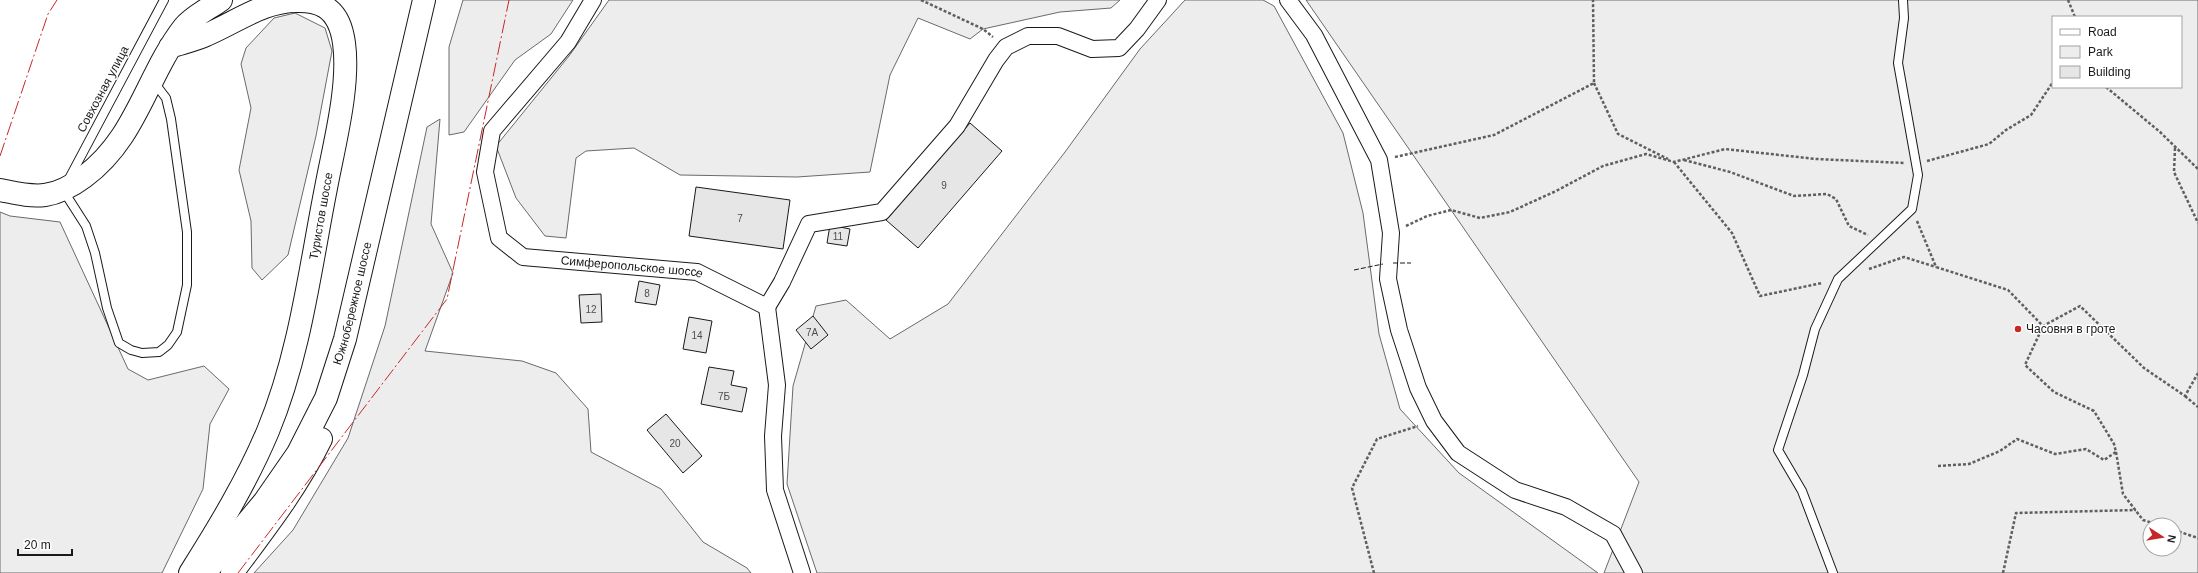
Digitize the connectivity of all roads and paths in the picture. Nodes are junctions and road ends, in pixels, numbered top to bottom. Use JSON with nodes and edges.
{"nodes":[{"id":1,"x":164,"y":0,"type":"edge"},
{"id":2,"x":221,"y":0,"type":"edge"},
{"id":3,"x":424,"y":0,"type":"edge"},
{"id":4,"x":436,"y":0,"type":"edge"},
{"id":5,"x":593,"y":0,"type":"edge"},
{"id":6,"x":921,"y":0,"type":"edge"},
{"id":7,"x":1158,"y":0,"type":"edge"},
{"id":8,"x":1288,"y":0,"type":"edge"},
{"id":9,"x":1593,"y":0,"type":"edge"},
{"id":10,"x":1903,"y":0,"type":"edge"},
{"id":11,"x":2068,"y":0,"type":"edge"},
{"id":12,"x":2075,"y":16,"type":"edge"},
{"id":13,"x":170,"y":47,"type":"junction"},
{"id":14,"x":1006,"y":47,"type":"junction"},
{"id":15,"x":153,"y":80,"type":"junction"},
{"id":16,"x":1594,"y":83,"type":"junction"},
{"id":17,"x":2052,"y":84,"type":"edge"},
{"id":18,"x":2107,"y":88,"type":"edge"},
{"id":19,"x":2176,"y":147,"type":"junction"},
{"id":20,"x":1379,"y":160,"type":"junction"},
{"id":21,"x":1682,"y":160,"type":"junction"},
{"id":22,"x":1674,"y":162,"type":"junction"},
{"id":23,"x":1915,"y":162,"type":"junction"},
{"id":24,"x":2198,"y":169,"type":"edge"},
{"id":25,"x":0,"y":190,"type":"edge"},
{"id":26,"x":63,"y":190,"type":"junction"},
{"id":27,"x":1912,"y":209,"type":"junction"},
{"id":28,"x":2198,"y":223,"type":"edge"},
{"id":29,"x":1391,"y":233,"type":"junction"},
{"id":30,"x":1882,"y":237,"type":"junction"},
{"id":31,"x":1936,"y":267,"type":"junction"},
{"id":32,"x":1867,"y":269,"type":"dead end"},
{"id":33,"x":1838,"y":279,"type":"junction"},
{"id":34,"x":767,"y":307,"type":"junction"},
{"id":35,"x":2043,"y":326,"type":"junction"},
{"id":36,"x":2198,"y":373,"type":"edge"},
{"id":37,"x":2185,"y":396,"type":"junction"},
{"id":38,"x":2198,"y":406,"type":"edge"},
{"id":39,"x":1434,"y":421,"type":"junction"},
{"id":40,"x":2116,"y":452,"type":"junction"},
{"id":41,"x":1938,"y":466,"type":"dead end"},
{"id":42,"x":2136,"y":510,"type":"junction"},
{"id":43,"x":2142,"y":519,"type":"edge"},
{"id":44,"x":2182,"y":533,"type":"edge"},
{"id":45,"x":2198,"y":538,"type":"edge"},
{"id":46,"x":190,"y":573,"type":"edge"},
{"id":47,"x":205,"y":573,"type":"edge"},
{"id":48,"x":232,"y":573,"type":"edge"},
{"id":49,"x":802,"y":573,"type":"edge"},
{"id":50,"x":1374,"y":573,"type":"edge"},
{"id":51,"x":1634,"y":573,"type":"edge"},
{"id":52,"x":1833,"y":573,"type":"edge"},
{"id":53,"x":2003,"y":573,"type":"edge"}],
"edges":[{"from":1,"to":26,"type":"lane","name":"Совхозная улица"},
{"from":2,"to":13,"type":"main road"},
{"from":3,"to":47,"type":"main road","name":"Южнобережное шоссе"},
{"from":4,"to":48,"type":"main road","name":"Южнобережное шоссе"},
{"from":5,"to":34,"type":"street","name":"Симферопольское шоссе"},
{"from":6,"to":14,"type":"path"},
{"from":7,"to":14,"type":"street"},
{"from":8,"to":20,"type":"street"},
{"from":9,"to":16,"type":"path"},
{"from":10,"to":23,"type":"lane"},
{"from":11,"to":12,"type":"path"},
{"from":13,"to":15,"type":"main road"},
{"from":13,"to":46,"type":"main road","name":"Туристов шоссе"},
{"from":14,"to":34,"type":"street"},
{"from":15,"to":26,"type":"main road"},
{"from":15,"to":26,"type":"lane"},
{"from":16,"to":20,"type":"path"},
{"from":16,"to":22,"type":"path"},
{"from":17,"to":23,"type":"path"},
{"from":18,"to":19,"type":"path"},
{"from":19,"to":24,"type":"path"},
{"from":19,"to":28,"type":"path"},
{"from":20,"to":29,"type":"street"},
{"from":21,"to":22,"type":"path"},
{"from":21,"to":23,"type":"path"},
{"from":21,"to":30,"type":"path"},
{"from":22,"to":29,"type":"path"},
{"from":22,"to":33,"type":"path"},
{"from":23,"to":27,"type":"lane"},
{"from":25,"to":26,"type":"main road"},
{"from":27,"to":30,"type":"lane"},
{"from":27,"to":31,"type":"path"},
{"from":29,"to":39,"type":"street"},
{"from":30,"to":33,"type":"lane"},
{"from":31,"to":32,"type":"path"},
{"from":31,"to":35,"type":"path"},
{"from":33,"to":52,"type":"lane"},
{"from":34,"to":49,"type":"street"},
{"from":35,"to":37,"type":"path"},
{"from":35,"to":40,"type":"path"},
{"from":36,"to":37,"type":"path"},
{"from":37,"to":38,"type":"path"},
{"from":39,"to":50,"type":"path"},
{"from":39,"to":51,"type":"street"},
{"from":40,"to":41,"type":"path"},
{"from":40,"to":42,"type":"path"},
{"from":42,"to":43,"type":"path"},
{"from":42,"to":53,"type":"path"},
{"from":44,"to":45,"type":"path"}]}
